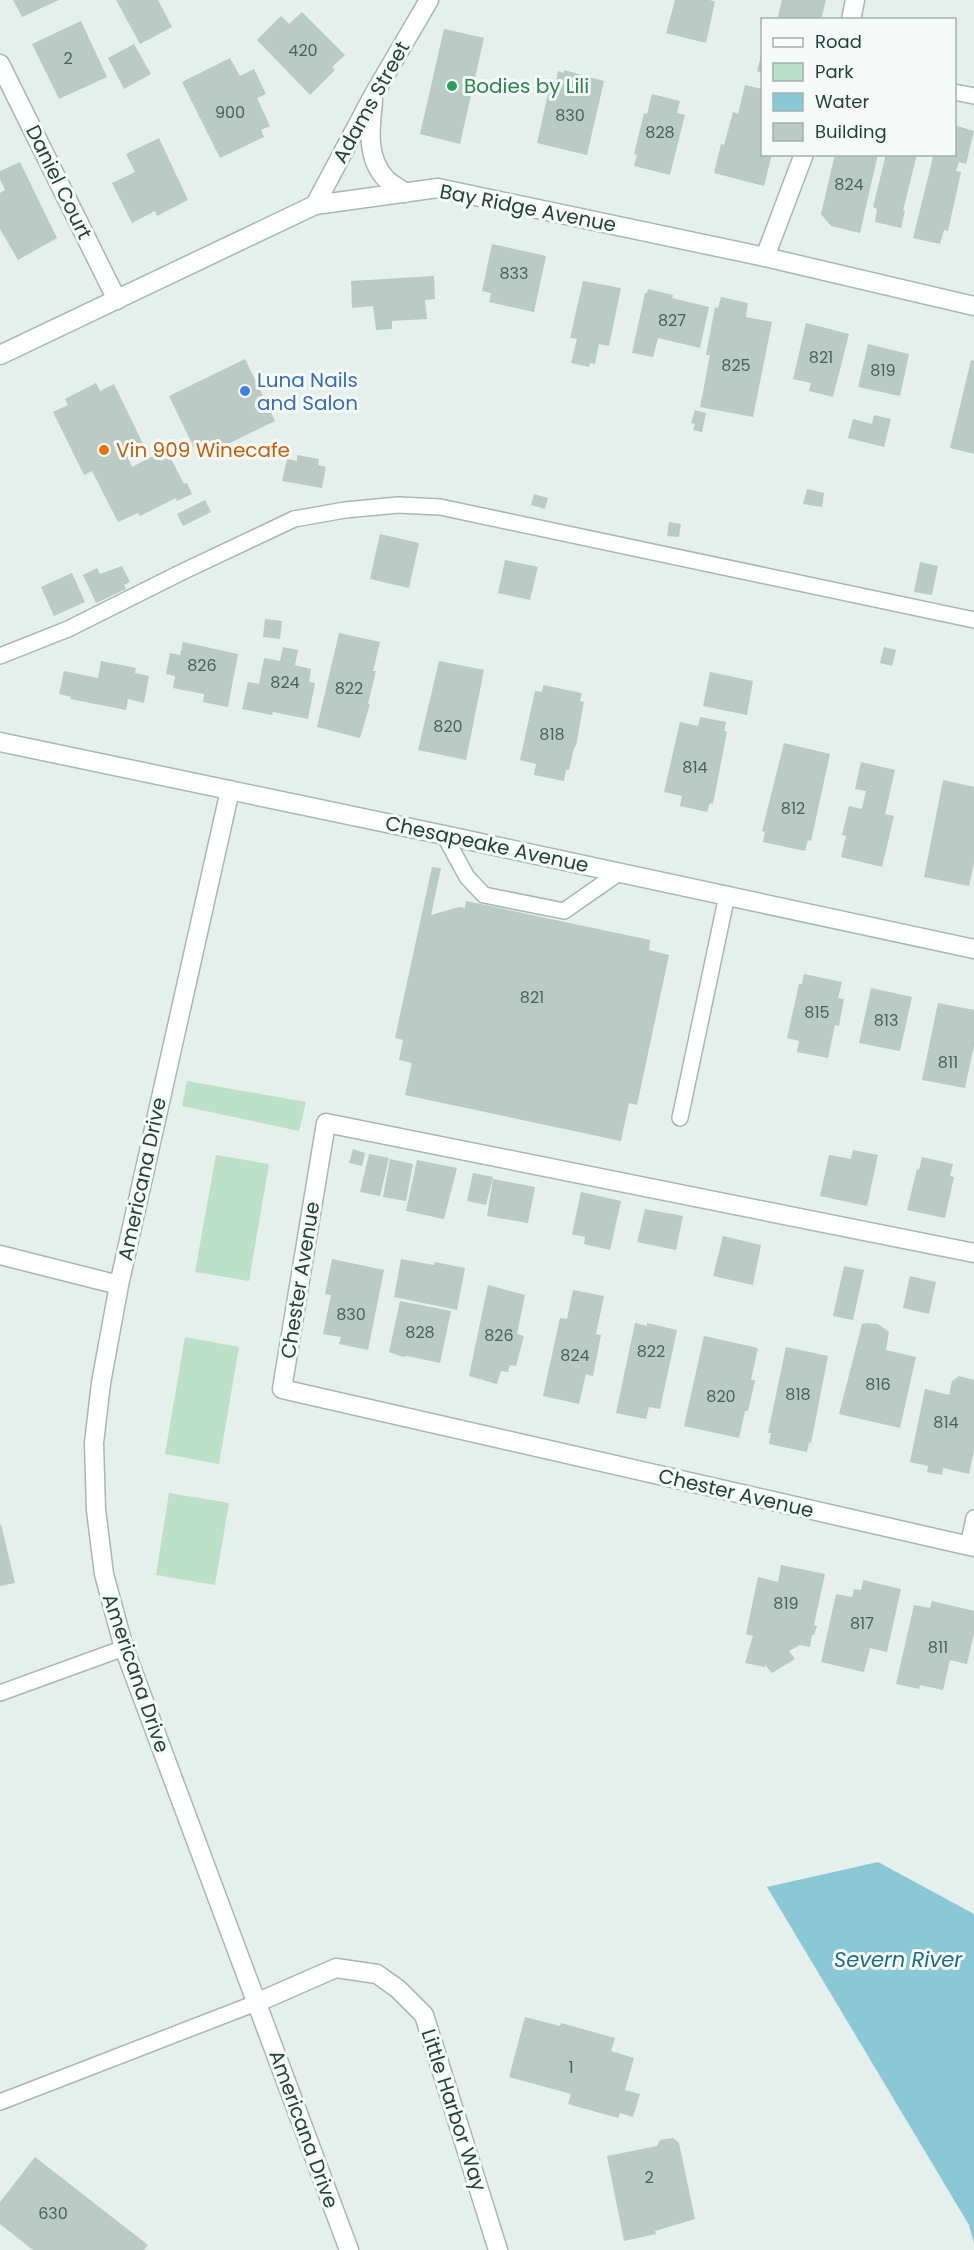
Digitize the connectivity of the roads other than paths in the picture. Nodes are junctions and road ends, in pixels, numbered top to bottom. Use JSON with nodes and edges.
{"nodes":[{"id":1,"x":429,"y":0,"type":"edge"},
{"id":2,"x":855,"y":0,"type":"edge"},
{"id":3,"x":851,"y":18,"type":"edge"},
{"id":4,"x":0,"y":64,"type":"edge"},
{"id":5,"x":956,"y":92,"type":"edge"},
{"id":6,"x":374,"y":94,"type":"junction"},
{"id":7,"x":974,"y":96,"type":"edge"},
{"id":8,"x":803,"y":156,"type":"edge"},
{"id":9,"x":405,"y":193,"type":"junction"},
{"id":10,"x":315,"y":205,"type":"junction"},
{"id":11,"x":765,"y":256,"type":"junction"},
{"id":12,"x":117,"y":300,"type":"junction"},
{"id":13,"x":974,"y":306,"type":"edge"},
{"id":14,"x":0,"y":355,"type":"edge"},
{"id":15,"x":974,"y":620,"type":"edge"},
{"id":16,"x":0,"y":656,"type":"edge"},
{"id":17,"x":0,"y":742,"type":"edge"},
{"id":18,"x":230,"y":790,"type":"junction"},
{"id":19,"x":444,"y":835,"type":"junction"},
{"id":20,"x":620,"y":872,"type":"junction"},
{"id":21,"x":727,"y":895,"type":"junction"},
{"id":22,"x":974,"y":949,"type":"edge"},
{"id":23,"x":680,"y":1118,"type":"dead end"},
{"id":24,"x":974,"y":1254,"type":"edge"},
{"id":25,"x":0,"y":1255,"type":"edge"},
{"id":26,"x":119,"y":1285,"type":"junction"},
{"id":27,"x":974,"y":1518,"type":"edge"},
{"id":28,"x":971,"y":1546,"type":"edge"},
{"id":29,"x":124,"y":1648,"type":"junction"},
{"id":30,"x":0,"y":1693,"type":"edge"},
{"id":31,"x":256,"y":2002,"type":"junction"},
{"id":32,"x":0,"y":2102,"type":"edge"},
{"id":33,"x":349,"y":2250,"type":"edge"},
{"id":34,"x":498,"y":2250,"type":"edge"}],
"edges":[{"from":1,"to":6,"type":"street","name":"Adams Street"},
{"from":2,"to":3,"type":"street"},
{"from":4,"to":12,"type":"street","name":"Daniel Court"},
{"from":5,"to":7,"type":"lane"},
{"from":6,"to":9,"type":"street"},
{"from":6,"to":10,"type":"street","name":"Adams Street"},
{"from":8,"to":11,"type":"street"},
{"from":9,"to":10,"type":"street","name":"Bay Ridge Avenue"},
{"from":9,"to":11,"type":"street","name":"Bay Ridge Avenue"},
{"from":10,"to":12,"type":"street","name":"Bay Ridge Avenue"},
{"from":11,"to":13,"type":"street","name":"Bay Ridge Avenue"},
{"from":12,"to":14,"type":"street","name":"Bay Ridge Avenue"},
{"from":15,"to":16,"type":"lane"},
{"from":17,"to":18,"type":"street","name":"Chesapeake Avenue"},
{"from":18,"to":19,"type":"street","name":"Chesapeake Avenue"},
{"from":18,"to":26,"type":"street","name":"Americana Drive"},
{"from":19,"to":20,"type":"street","name":"Chesapeake Avenue"},
{"from":19,"to":20,"type":"lane"},
{"from":20,"to":21,"type":"street","name":"Chesapeake Avenue"},
{"from":21,"to":22,"type":"street","name":"Chesapeake Avenue"},
{"from":21,"to":23,"type":"lane"},
{"from":24,"to":28,"type":"street","name":"Chester Avenue"},
{"from":25,"to":26,"type":"street"},
{"from":26,"to":29,"type":"street","name":"Americana Drive"},
{"from":27,"to":28,"type":"lane"},
{"from":29,"to":30,"type":"lane"},
{"from":29,"to":31,"type":"street","name":"Americana Drive"},
{"from":31,"to":32,"type":"lane"},
{"from":31,"to":33,"type":"street","name":"Americana Drive"},
{"from":31,"to":34,"type":"street","name":"Little Harbor Way"}]}
